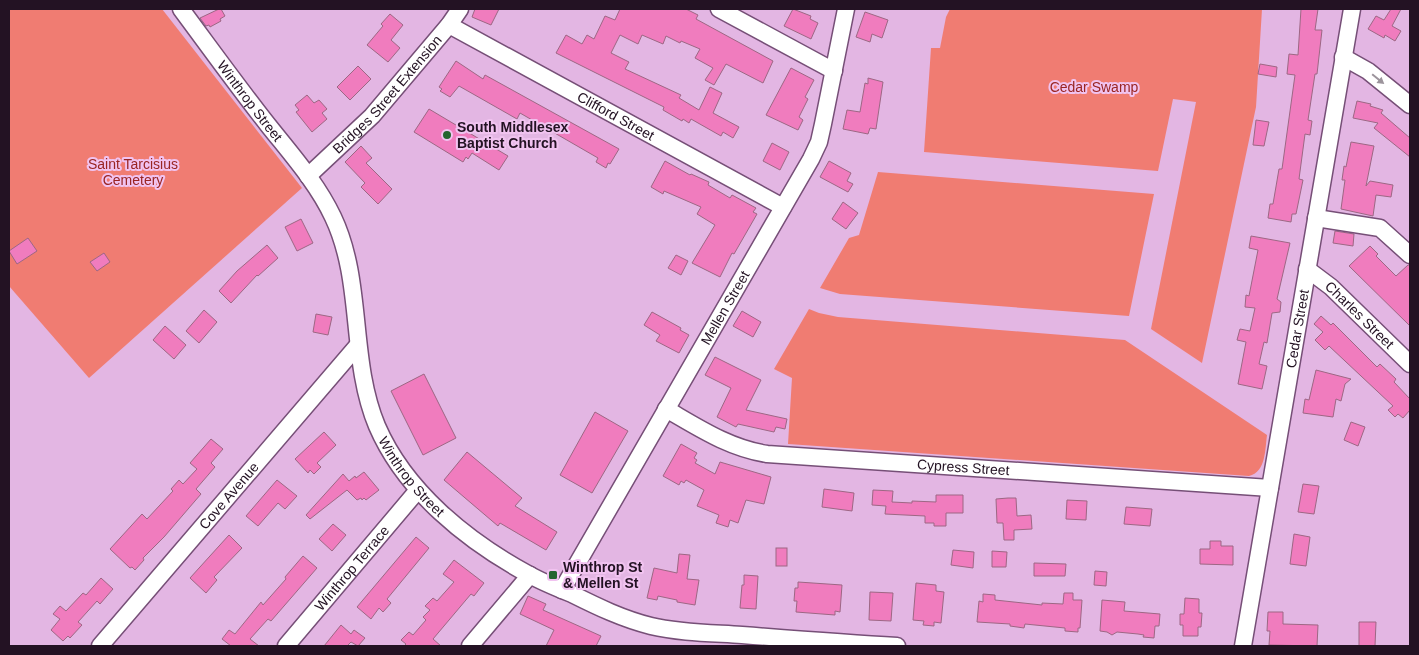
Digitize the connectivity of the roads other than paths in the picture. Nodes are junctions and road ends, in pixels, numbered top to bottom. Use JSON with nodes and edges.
{"nodes":[{"id":1,"x":181,"y":9,"type":"edge"},
{"id":2,"x":460,"y":9,"type":"edge"},
{"id":3,"x":846,"y":9,"type":"edge"},
{"id":4,"x":1352,"y":9,"type":"edge"},
{"id":5,"x":724,"y":10,"type":"edge"},
{"id":6,"x":449,"y":25,"type":"junction"},
{"id":7,"x":1343,"y":57,"type":"junction"},
{"id":8,"x":834,"y":71,"type":"junction"},
{"id":9,"x":1410,"y":105,"type":"edge"},
{"id":10,"x":308,"y":176,"type":"junction"},
{"id":11,"x":783,"y":206,"type":"junction"},
{"id":12,"x":1316,"y":218,"type":"junction"},
{"id":13,"x":1410,"y":255,"type":"edge"},
{"id":14,"x":1307,"y":269,"type":"junction"},
{"id":15,"x":358,"y":345,"type":"junction"},
{"id":16,"x":1410,"y":364,"type":"edge"},
{"id":17,"x":666,"y":409,"type":"junction"},
{"id":18,"x":1270,"y":488,"type":"junction"},
{"id":19,"x":418,"y":490,"type":"junction"},
{"id":20,"x":530,"y":576,"type":"junction"},
{"id":21,"x":562,"y":590,"type":"junction"},
{"id":22,"x":100,"y":646,"type":"edge"},
{"id":23,"x":286,"y":646,"type":"edge"},
{"id":24,"x":470,"y":646,"type":"edge"},
{"id":25,"x":887,"y":646,"type":"edge"},
{"id":26,"x":1243,"y":646,"type":"edge"}],
"edges":[{"from":1,"to":10,"type":"street","name":"Winthrop Street"},
{"from":2,"to":6,"type":"street","name":"Bridges Street Extension"},
{"from":3,"to":8,"type":"street","name":"Mellen Street"},
{"from":4,"to":7,"type":"street","name":"Cedar Street"},
{"from":5,"to":8,"type":"street"},
{"from":6,"to":10,"type":"street","name":"Bridges Street Extension"},
{"from":6,"to":11,"type":"street","name":"Clifford Street"},
{"from":7,"to":9,"type":"street","one_way":true},
{"from":7,"to":12,"type":"street","name":"Cedar Street"},
{"from":8,"to":11,"type":"street","name":"Mellen Street"},
{"from":10,"to":15,"type":"street","name":"Winthrop Street"},
{"from":11,"to":17,"type":"street","name":"Mellen Street"},
{"from":12,"to":13,"type":"street"},
{"from":12,"to":14,"type":"street","name":"Cedar Street"},
{"from":14,"to":16,"type":"street","name":"Charles Street"},
{"from":14,"to":18,"type":"street","name":"Cedar Street"},
{"from":15,"to":19,"type":"street","name":"Winthrop Street"},
{"from":15,"to":22,"type":"street","name":"Cove Avenue"},
{"from":17,"to":18,"type":"street","name":"Cypress Street"},
{"from":17,"to":21,"type":"street","name":"Mellen Street"},
{"from":18,"to":26,"type":"street","name":"Cedar Street"},
{"from":19,"to":20,"type":"street","name":"Winthrop Street"},
{"from":19,"to":23,"type":"street","name":"Winthrop Terrace"},
{"from":20,"to":21,"type":"street","name":"Winthrop Street"},
{"from":20,"to":24,"type":"street"},
{"from":21,"to":25,"type":"street","name":"Winthrop Street"}]}
